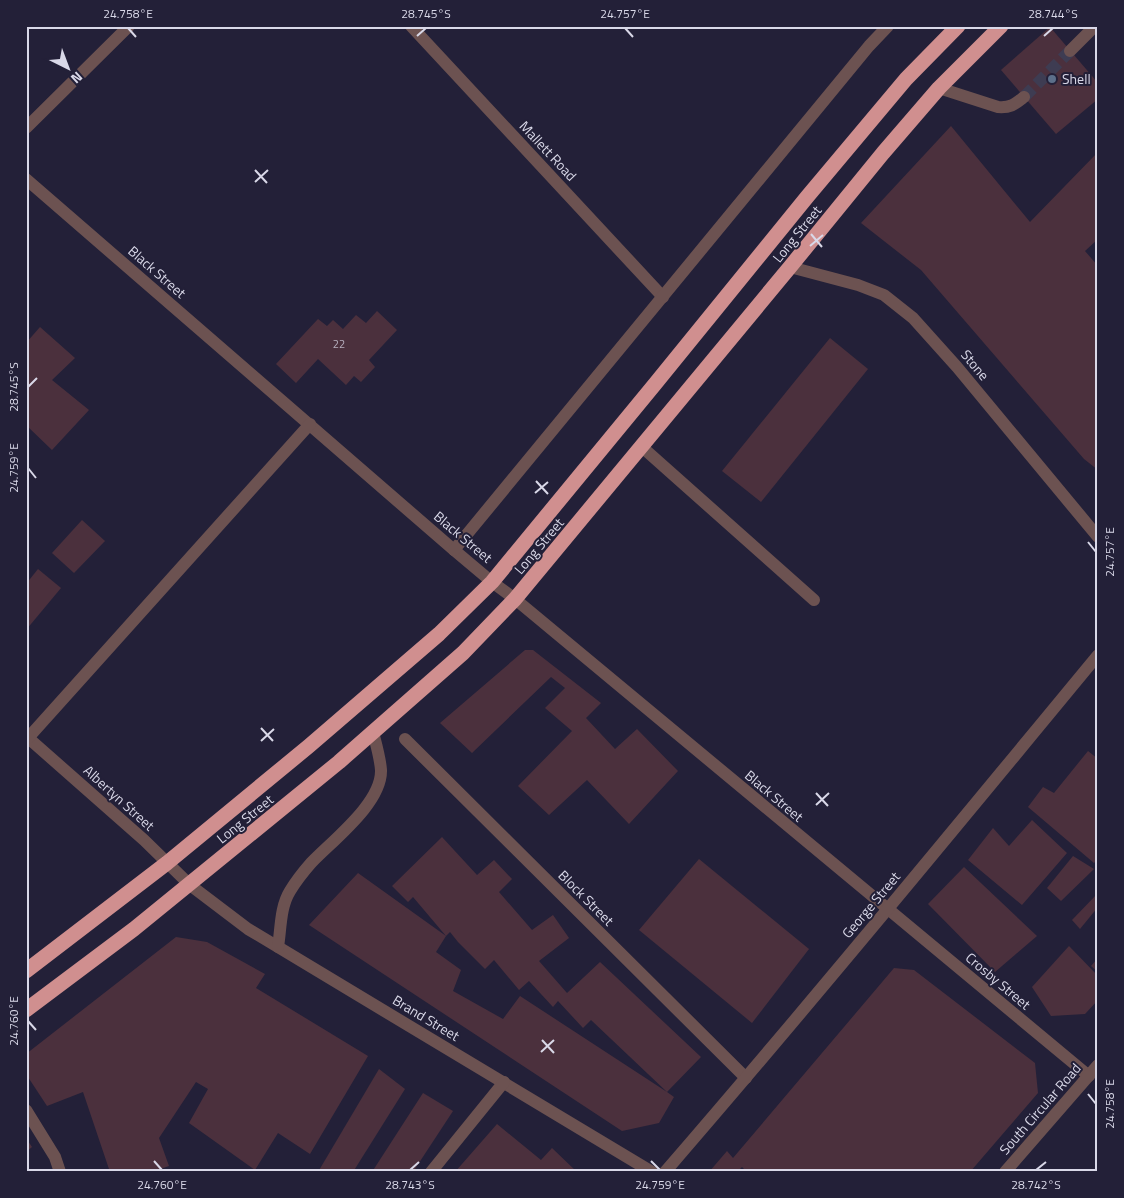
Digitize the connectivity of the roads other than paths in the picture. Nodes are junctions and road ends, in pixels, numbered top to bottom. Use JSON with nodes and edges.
{"nodes":[{"id":1,"x":129,"y":26,"type":"edge"},
{"id":2,"x":411,"y":26,"type":"edge"},
{"id":3,"x":888,"y":26,"type":"edge"},
{"id":4,"x":958,"y":26,"type":"edge"},
{"id":5,"x":1001,"y":26,"type":"edge"},
{"id":6,"x":1095,"y":26,"type":"edge"},
{"id":7,"x":1070,"y":51,"type":"tunnel mouth"},
{"id":8,"x":939,"y":88,"type":"junction"},
{"id":9,"x":1024,"y":97,"type":"tunnel mouth"},
{"id":10,"x":26,"y":128,"type":"edge"},
{"id":11,"x":26,"y":178,"type":"edge"},
{"id":12,"x":790,"y":267,"type":"junction"},
{"id":13,"x":663,"y":297,"type":"junction"},
{"id":14,"x":310,"y":424,"type":"junction"},
{"id":15,"x":642,"y":447,"type":"junction"},
{"id":16,"x":1098,"y":538,"type":"edge"},
{"id":17,"x":454,"y":550,"type":"junction"},
{"id":18,"x":492,"y":582,"type":"junction"},
{"id":19,"x":515,"y":600,"type":"junction"},
{"id":20,"x":814,"y":600,"type":"dead end"},
{"id":21,"x":1098,"y":655,"type":"edge"},
{"id":22,"x":373,"y":732,"type":"junction"},
{"id":23,"x":27,"y":737,"type":"edge"},
{"id":24,"x":405,"y":739,"type":"dead end"},
{"id":25,"x":167,"y":863,"type":"junction"},
{"id":26,"x":190,"y":885,"type":"junction"},
{"id":27,"x":888,"y":910,"type":"junction"},
{"id":28,"x":278,"y":947,"type":"junction"},
{"id":29,"x":26,"y":971,"type":"edge"},
{"id":30,"x":26,"y":1010,"type":"edge"},
{"id":31,"x":1098,"y":1066,"type":"edge"},
{"id":32,"x":1089,"y":1076,"type":"junction"},
{"id":33,"x":746,"y":1078,"type":"junction"},
{"id":34,"x":504,"y":1082,"type":"junction"},
{"id":35,"x":26,"y":1110,"type":"edge"},
{"id":36,"x":60,"y":1172,"type":"edge"},
{"id":37,"x":431,"y":1172,"type":"edge"},
{"id":38,"x":652,"y":1172,"type":"edge"},
{"id":39,"x":665,"y":1172,"type":"edge"},
{"id":40,"x":1005,"y":1172,"type":"edge"}],
"edges":[{"from":1,"to":10,"type":"street"},
{"from":2,"to":13,"type":"street","name":"Mallett Road"},
{"from":3,"to":13,"type":"street"},
{"from":4,"to":18,"type":"highway","name":"Long Street"},
{"from":5,"to":8,"type":"highway","name":"Long Street"},
{"from":6,"to":7,"type":"street"},
{"from":8,"to":9,"type":"street"},
{"from":8,"to":12,"type":"highway","name":"Long Street"},
{"from":11,"to":14,"type":"street","name":"Black Street"},
{"from":12,"to":15,"type":"highway","name":"Long Street"},
{"from":12,"to":16,"type":"street","name":"Stone"},
{"from":13,"to":17,"type":"street"},
{"from":14,"to":17,"type":"street","name":"Black Street"},
{"from":14,"to":23,"type":"street"},
{"from":15,"to":19,"type":"highway","name":"Long Street"},
{"from":15,"to":20,"type":"street"},
{"from":17,"to":18,"type":"street","name":"Black Street"},
{"from":18,"to":19,"type":"street","name":"Black Street"},
{"from":18,"to":25,"type":"highway","name":"Long Street"},
{"from":19,"to":22,"type":"highway","name":"Long Street"},
{"from":19,"to":27,"type":"street","name":"Black Street"},
{"from":21,"to":27,"type":"street","name":"George Street"},
{"from":22,"to":26,"type":"highway","name":"Long Street"},
{"from":22,"to":28,"type":"street"},
{"from":23,"to":25,"type":"street","name":"Albertyn Street"},
{"from":24,"to":33,"type":"street","name":"Block Street"},
{"from":25,"to":26,"type":"street","name":"Albertyn Street"},
{"from":25,"to":29,"type":"highway","name":"Long Street"},
{"from":26,"to":28,"type":"street","name":"Brand Street"},
{"from":26,"to":30,"type":"highway","name":"Long Street"},
{"from":27,"to":32,"type":"street","name":"Crosby Street"},
{"from":27,"to":33,"type":"street","name":"George Street"},
{"from":28,"to":34,"type":"street","name":"Brand Street"},
{"from":31,"to":32,"type":"street","name":"South Circular Road"},
{"from":32,"to":40,"type":"street","name":"South Circular Road"},
{"from":33,"to":39,"type":"street","name":"George Street"},
{"from":34,"to":37,"type":"street"},
{"from":34,"to":38,"type":"street","name":"Brand Street"},
{"from":35,"to":36,"type":"street"}]}
